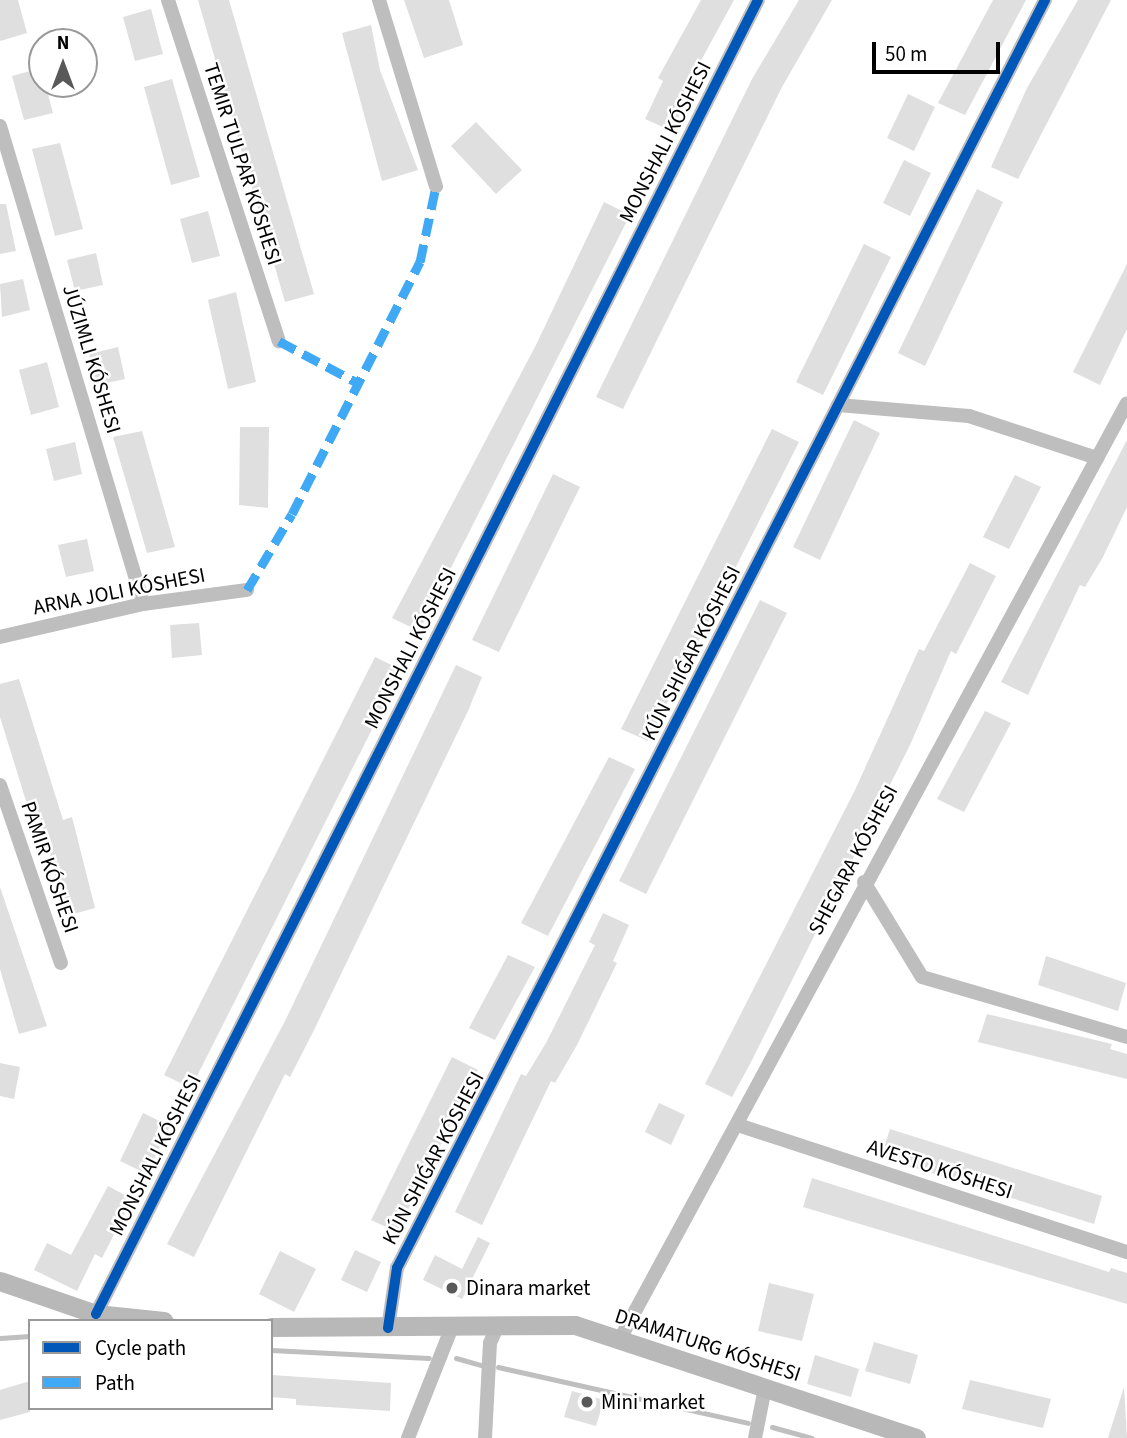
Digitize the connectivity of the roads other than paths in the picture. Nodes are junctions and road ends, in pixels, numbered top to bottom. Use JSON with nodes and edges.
{"nodes":[{"id":1,"x":168,"y":0,"type":"edge"},
{"id":2,"x":379,"y":0,"type":"edge"},
{"id":3,"x":758,"y":0,"type":"edge"},
{"id":4,"x":1045,"y":0,"type":"edge"},
{"id":5,"x":0,"y":126,"type":"edge"},
{"id":6,"x":436,"y":186,"type":"dead end"},
{"id":7,"x":279,"y":341,"type":"dead end"},
{"id":8,"x":1127,"y":403,"type":"edge"},
{"id":9,"x":838,"y":405,"type":"junction"},
{"id":10,"x":1112,"y":433,"type":"junction"},
{"id":11,"x":1127,"y":437,"type":"edge"},
{"id":12,"x":1097,"y":458,"type":"junction"},
{"id":13,"x":247,"y":590,"type":"dead end"},
{"id":14,"x":143,"y":604,"type":"junction"},
{"id":15,"x":0,"y":637,"type":"edge"},
{"id":16,"x":0,"y":785,"type":"edge"},
{"id":17,"x":864,"y":882,"type":"junction"},
{"id":18,"x":61,"y":963,"type":"dead end"},
{"id":19,"x":1127,"y":1037,"type":"edge"},
{"id":20,"x":741,"y":1126,"type":"junction"},
{"id":21,"x":1127,"y":1252,"type":"edge"},
{"id":22,"x":0,"y":1281,"type":"edge"},
{"id":23,"x":96,"y":1314,"type":"junction"},
{"id":24,"x":145,"y":1319,"type":"edge"},
{"id":25,"x":498,"y":1325,"type":"junction"},
{"id":26,"x":273,"y":1327,"type":"edge"},
{"id":27,"x":452,"y":1327,"type":"junction"},
{"id":28,"x":388,"y":1328,"type":"junction"},
{"id":29,"x":620,"y":1339,"type":"junction"},
{"id":30,"x":765,"y":1388,"type":"junction"},
{"id":31,"x":408,"y":1438,"type":"edge"},
{"id":32,"x":485,"y":1438,"type":"edge"},
{"id":33,"x":755,"y":1438,"type":"edge"},
{"id":34,"x":916,"y":1438,"type":"edge"}],
"edges":[{"from":1,"to":7,"type":"street","name":"TEMIR TULPAR KÓSHESI"},
{"from":2,"to":6,"type":"street"},
{"from":3,"to":23,"type":"street"},
{"from":4,"to":9,"type":"street"},
{"from":5,"to":14,"type":"street","name":"JÚZIMLI KÓSHESI"},
{"from":8,"to":10,"type":"street","name":"SHEGARA KÓSHESI"},
{"from":9,"to":12,"type":"street"},
{"from":9,"to":28,"type":"street"},
{"from":10,"to":11,"type":"street"},
{"from":10,"to":12,"type":"street","name":"SHEGARA KÓSHESI"},
{"from":12,"to":17,"type":"street","name":"SHEGARA KÓSHESI"},
{"from":13,"to":14,"type":"street"},
{"from":14,"to":15,"type":"street"},
{"from":16,"to":18,"type":"street","name":"PAMIR KÓSHESI"},
{"from":17,"to":19,"type":"street"},
{"from":17,"to":20,"type":"street","name":"SHEGARA KÓSHESI"},
{"from":20,"to":21,"type":"street","name":"AVESTO KÓSHESI"},
{"from":20,"to":29,"type":"street","name":"SHEGARA KÓSHESI"},
{"from":22,"to":23,"type":"street"},
{"from":23,"to":24,"type":"street"},
{"from":25,"to":27,"type":"street","name":"DRAMATURG KÓSHESI"},
{"from":25,"to":29,"type":"street","name":"DRAMATURG KÓSHESI"},
{"from":25,"to":32,"type":"street"},
{"from":26,"to":28,"type":"street","name":"DRAMATURG KÓSHESI"},
{"from":27,"to":28,"type":"street","name":"DRAMATURG KÓSHESI"},
{"from":27,"to":31,"type":"street"},
{"from":29,"to":30,"type":"street","name":"DRAMATURG KÓSHESI"},
{"from":30,"to":33,"type":"street"},
{"from":30,"to":34,"type":"street","name":"DRAMATURG KÓSHESI"}]}
